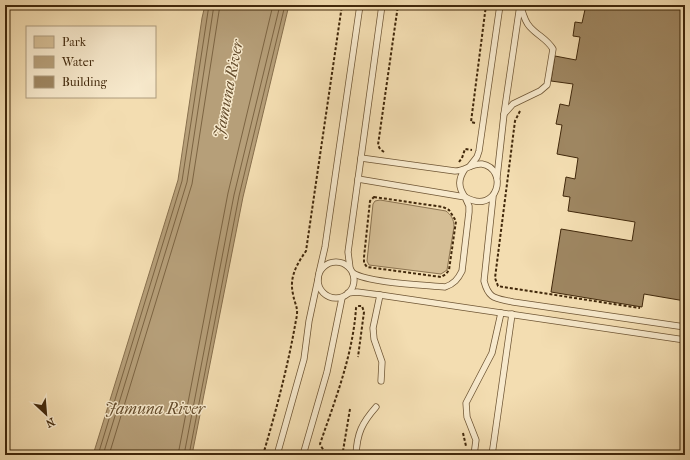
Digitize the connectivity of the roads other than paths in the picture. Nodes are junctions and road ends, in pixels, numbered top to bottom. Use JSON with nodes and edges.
{"nodes":[{"id":1,"x":360,"y":5,"type":"edge"},
{"id":2,"x":382,"y":5,"type":"edge"},
{"id":3,"x":500,"y":5,"type":"edge"},
{"id":4,"x":520,"y":5,"type":"edge"},
{"id":5,"x":504,"y":114,"type":"junction"},
{"id":6,"x":361,"y":158,"type":"junction"},
{"id":7,"x":467,"y":168,"type":"junction"},
{"id":8,"x":496,"y":177,"type":"junction"},
{"id":9,"x":358,"y":179,"type":"junction"},
{"id":10,"x":465,"y":197,"type":"junction"},
{"id":11,"x":493,"y":197,"type":"junction"},
{"id":12,"x":352,"y":270,"type":"junction"},
{"id":13,"x":318,"y":276,"type":"junction"},
{"id":14,"x":348,"y":293,"type":"junction"},
{"id":15,"x":380,"y":295,"type":"junction"},
{"id":16,"x":342,"y":298,"type":"junction"},
{"id":17,"x":501,"y":313,"type":"junction"},
{"id":18,"x":512,"y":314,"type":"junction"},
{"id":19,"x":685,"y":327,"type":"edge"},
{"id":20,"x":685,"y":340,"type":"edge"},
{"id":21,"x":381,"y":381,"type":"dead end"},
{"id":22,"x":376,"y":408,"type":"dead end"},
{"id":23,"x":277,"y":455,"type":"edge"},
{"id":24,"x":303,"y":455,"type":"edge"},
{"id":25,"x":356,"y":455,"type":"edge"},
{"id":26,"x":474,"y":455,"type":"edge"},
{"id":27,"x":492,"y":455,"type":"edge"}],
"edges":[{"from":1,"to":13,"type":"lane"},
{"from":2,"to":6,"type":"lane"},
{"from":3,"to":7,"type":"lane"},
{"from":4,"to":5,"type":"lane"},
{"from":4,"to":5,"type":"lane"},
{"from":5,"to":8,"type":"lane"},
{"from":6,"to":7,"type":"lane"},
{"from":6,"to":9,"type":"lane"},
{"from":7,"to":8,"type":"lane"},
{"from":7,"to":10,"type":"lane"},
{"from":8,"to":11,"type":"lane"},
{"from":9,"to":10,"type":"lane"},
{"from":9,"to":12,"type":"lane"},
{"from":10,"to":11,"type":"lane"},
{"from":10,"to":12,"type":"lane"},
{"from":11,"to":19,"type":"lane"},
{"from":12,"to":13,"type":"lane"},
{"from":12,"to":14,"type":"lane"},
{"from":13,"to":16,"type":"lane"},
{"from":13,"to":23,"type":"lane"},
{"from":14,"to":15,"type":"lane"},
{"from":14,"to":16,"type":"lane"},
{"from":15,"to":17,"type":"lane"},
{"from":15,"to":21,"type":"lane"},
{"from":16,"to":24,"type":"lane"},
{"from":17,"to":18,"type":"lane"},
{"from":17,"to":26,"type":"lane"},
{"from":18,"to":20,"type":"lane"},
{"from":18,"to":27,"type":"lane"},
{"from":22,"to":25,"type":"lane"}]}
